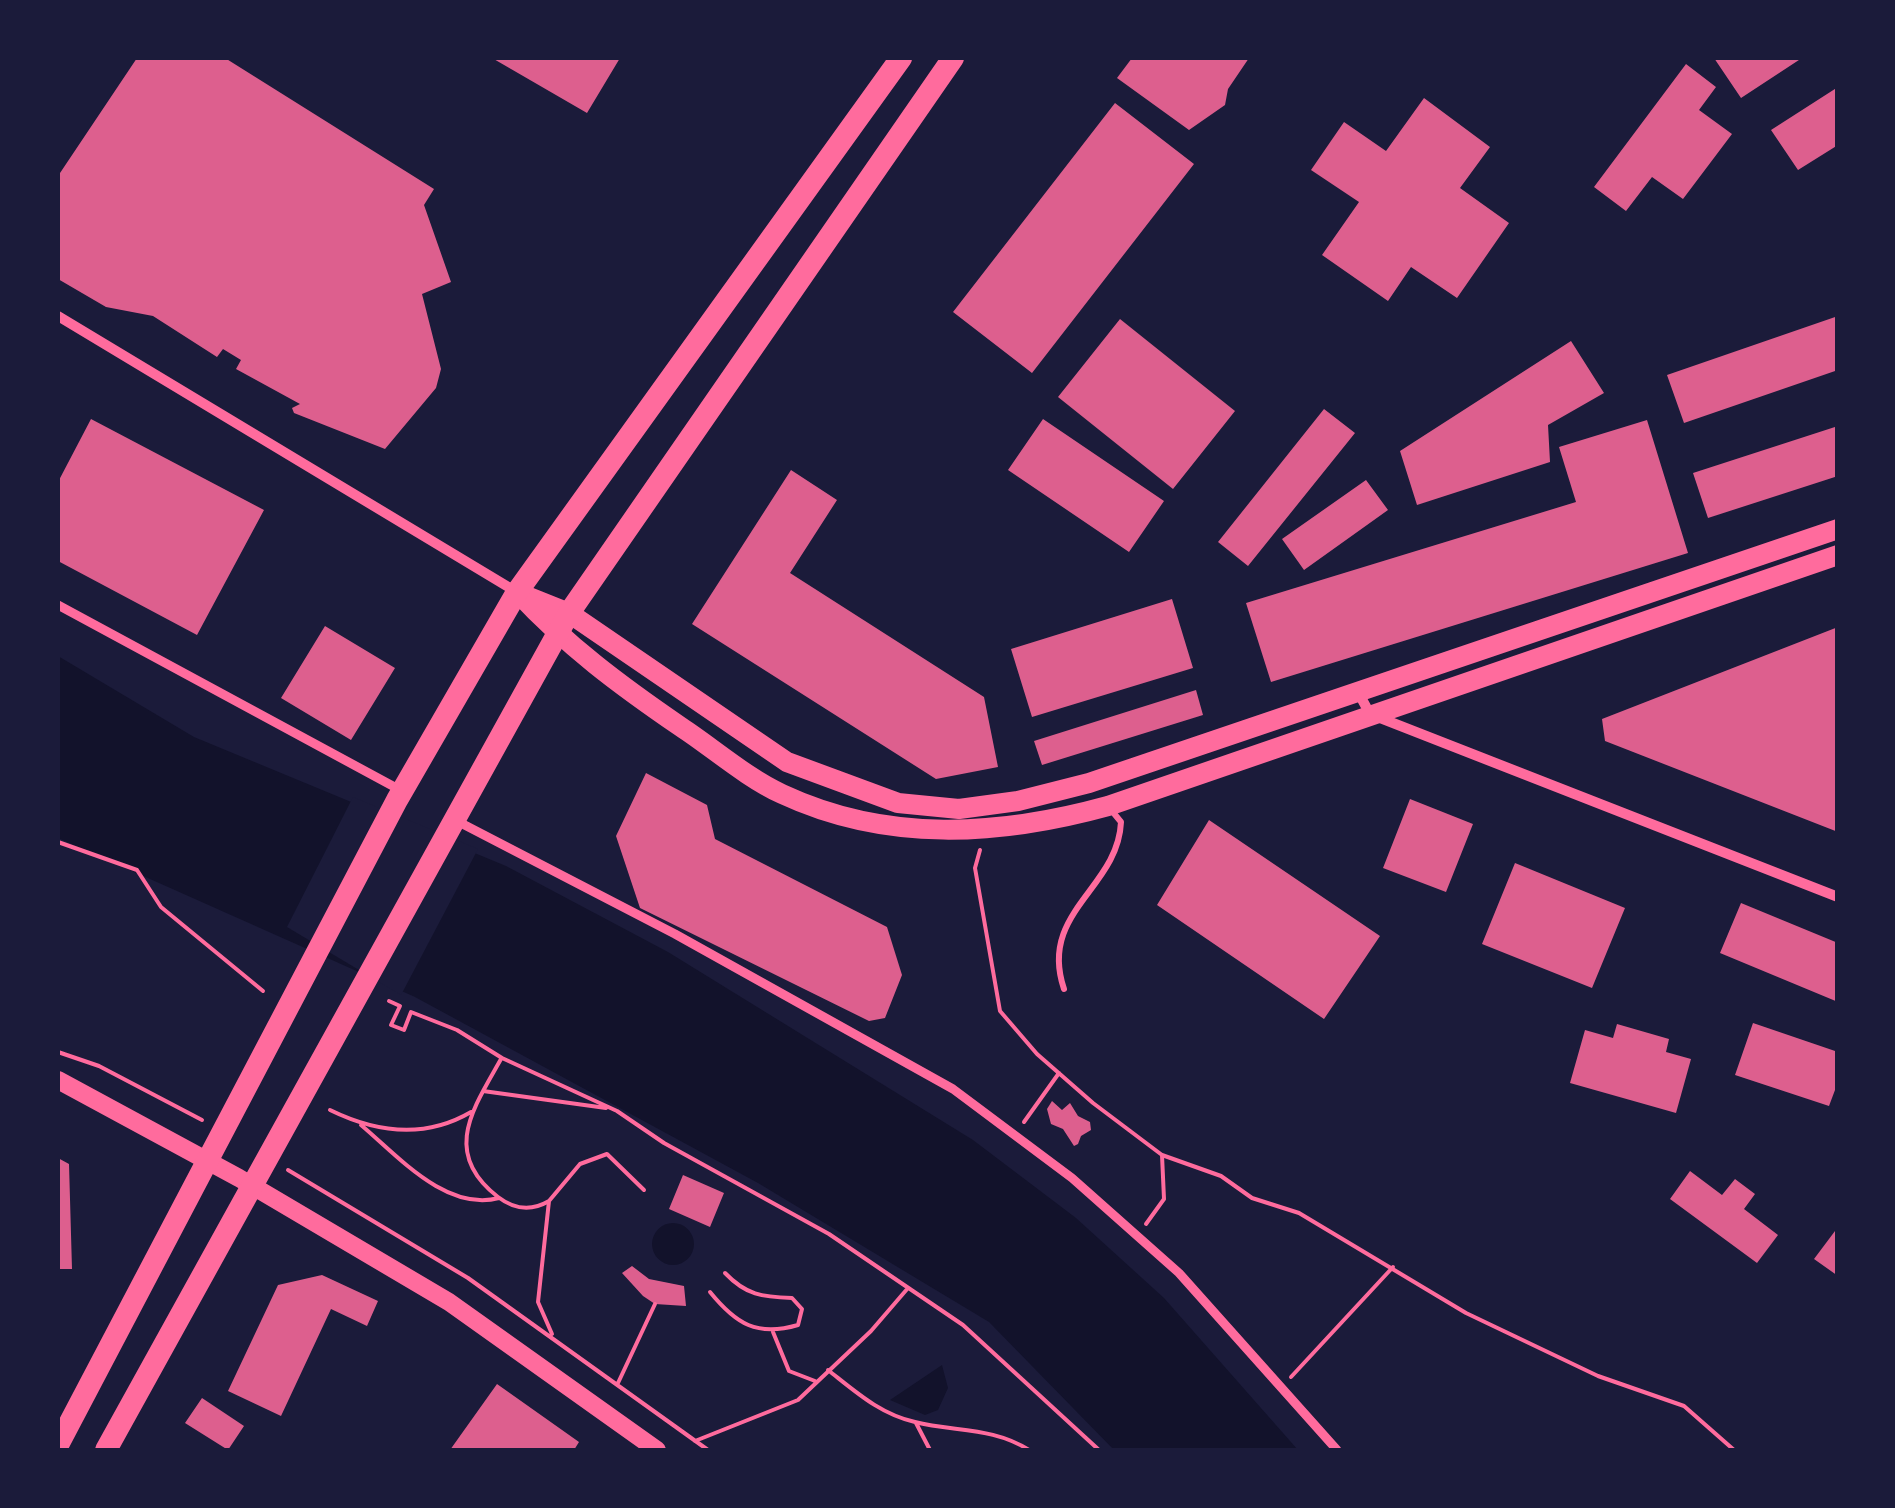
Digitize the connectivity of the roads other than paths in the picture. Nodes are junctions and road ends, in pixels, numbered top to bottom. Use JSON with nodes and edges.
{"nodes":[{"id":1,"x":901,"y":58,"type":"edge"},
{"id":2,"x":953,"y":58,"type":"edge"},
{"id":3,"x":58,"y":316,"type":"edge"},
{"id":4,"x":1838,"y":529,"type":"edge"},
{"id":5,"x":1838,"y":554,"type":"edge"},
{"id":6,"x":517,"y":592,"type":"junction"},
{"id":7,"x":58,"y":605,"type":"edge"},
{"id":8,"x":569,"y":613,"type":"junction"},
{"id":9,"x":556,"y":634,"type":"junction"},
{"id":10,"x":1358,"y":692,"type":"junction"},
{"id":11,"x":1370,"y":714,"type":"junction"},
{"id":12,"x":400,"y":796,"type":"junction"},
{"id":13,"x":1108,"y":806,"type":"junction"},
{"id":14,"x":452,"y":825,"type":"junction"},
{"id":15,"x":1838,"y":897,"type":"edge"},
{"id":16,"x":1064,"y":989,"type":"dead end"},
{"id":17,"x":58,"y":1080,"type":"edge"},
{"id":18,"x":58,"y":1445,"type":"edge"},
{"id":19,"x":106,"y":1450,"type":"edge"},
{"id":20,"x":656,"y":1450,"type":"edge"},
{"id":21,"x":1338,"y":1450,"type":"edge"}],
"edges":[{"from":1,"to":6,"type":"main road"},
{"from":2,"to":8,"type":"main road"},
{"from":3,"to":6,"type":"street"},
{"from":4,"to":10,"type":"main road"},
{"from":5,"to":11,"type":"main road"},
{"from":6,"to":8,"type":"main road"},
{"from":6,"to":9,"type":"main road"},
{"from":6,"to":12,"type":"main road"},
{"from":7,"to":12,"type":"street"},
{"from":8,"to":9,"type":"main road"},
{"from":8,"to":10,"type":"main road"},
{"from":9,"to":13,"type":"main road"},
{"from":9,"to":14,"type":"main road"},
{"from":10,"to":11,"type":"street"},
{"from":11,"to":13,"type":"main road"},
{"from":11,"to":15,"type":"street"},
{"from":12,"to":18,"type":"main road"},
{"from":13,"to":16,"type":"lane"},
{"from":14,"to":19,"type":"main road"},
{"from":14,"to":21,"type":"street"},
{"from":17,"to":20,"type":"street"}]}
